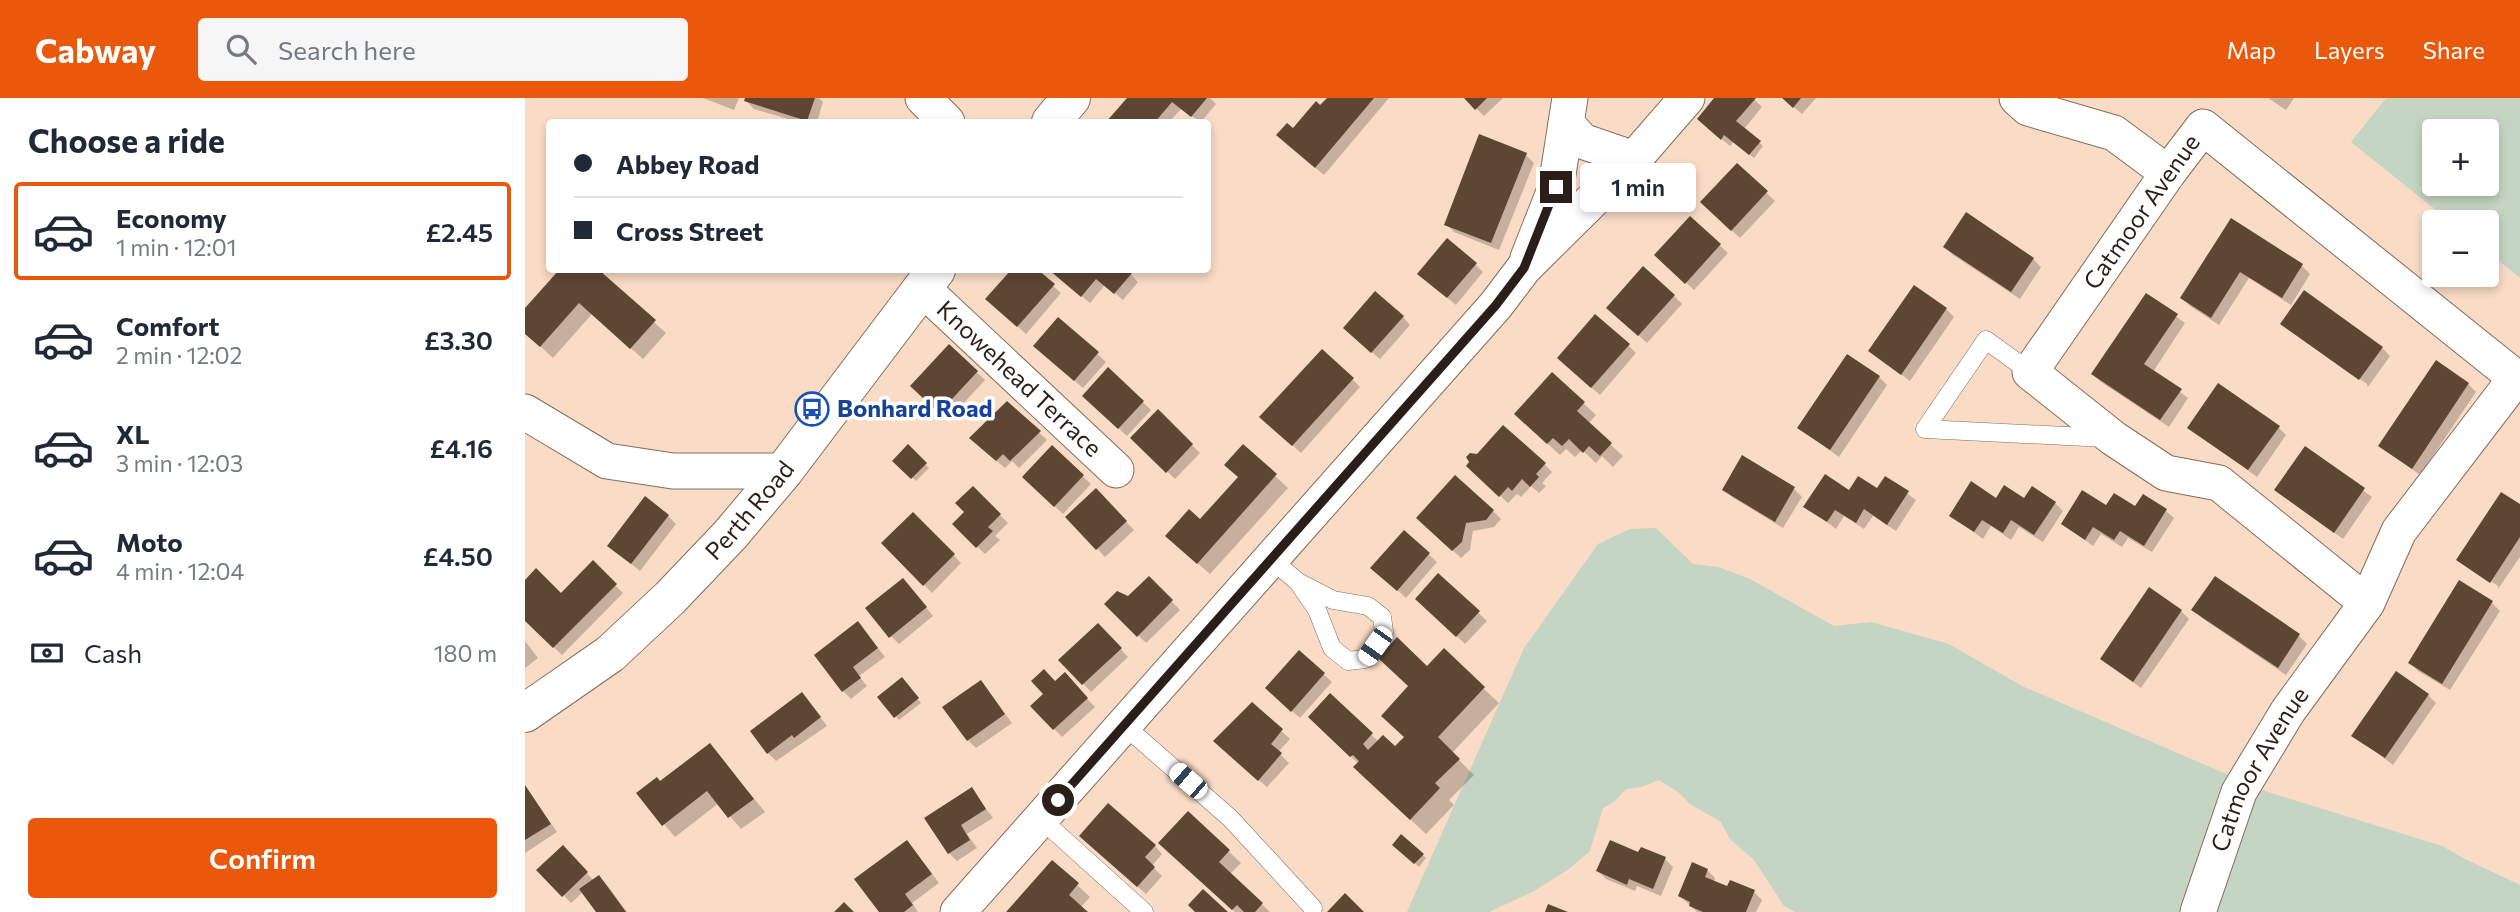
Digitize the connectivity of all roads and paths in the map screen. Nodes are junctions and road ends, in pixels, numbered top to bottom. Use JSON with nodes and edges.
{"nodes":[{"id":1,"x":923,"y":98,"type":"edge"},
{"id":2,"x":1687,"y":98,"type":"edge"},
{"id":3,"x":2017,"y":98,"type":"edge"},
{"id":4,"x":1568,"y":111,"type":"edge"},
{"id":5,"x":944,"y":119,"type":"edge"},
{"id":6,"x":1634,"y":159,"type":"junction"},
{"id":7,"x":2168,"y":173,"type":"junction"},
{"id":8,"x":1524,"y":268,"type":"junction"},
{"id":9,"x":929,"y":279,"type":"edge"},
{"id":10,"x":2030,"y":372,"type":"junction"},
{"id":11,"x":525,"y":412,"type":"edge"},
{"id":12,"x":2113,"y":438,"type":"junction"},
{"id":13,"x":1116,"y":470,"type":"dead end"},
{"id":14,"x":784,"y":471,"type":"junction"},
{"id":15,"x":1272,"y":559,"type":"junction"},
{"id":16,"x":1298,"y":582,"type":"junction"},
{"id":17,"x":2367,"y":603,"type":"junction"},
{"id":18,"x":525,"y":713,"type":"edge"},
{"id":19,"x":1125,"y":726,"type":"junction"},
{"id":20,"x":1041,"y":819,"type":"junction"},
{"id":21,"x":1313,"y":908,"type":"dead end"},
{"id":22,"x":958,"y":912,"type":"edge"},
{"id":23,"x":1144,"y":912,"type":"edge"},
{"id":24,"x":2198,"y":912,"type":"edge"}],
"edges":[{"from":1,"to":5,"type":"street"},
{"from":2,"to":6,"type":"street"},
{"from":3,"to":7,"type":"street"},
{"from":4,"to":6,"type":"street"},
{"from":4,"to":8,"type":"street"},
{"from":6,"to":8,"type":"street"},
{"from":7,"to":10,"type":"street","name":"Catmoor Avenue"},
{"from":7,"to":17,"type":"street","name":"Catmoor Avenue"},
{"from":8,"to":15,"type":"street"},
{"from":9,"to":13,"type":"street","name":"Knowehead Terrace"},
{"from":9,"to":14,"type":"main road","name":"Perth Road"},
{"from":10,"to":12,"type":"street"},
{"from":10,"to":12,"type":"lane"},
{"from":11,"to":14,"type":"street"},
{"from":12,"to":17,"type":"street"},
{"from":14,"to":18,"type":"main road","name":"Perth Road"},
{"from":15,"to":16,"type":"lane"},
{"from":15,"to":19,"type":"street"},
{"from":16,"to":16,"type":"lane"},
{"from":17,"to":24,"type":"street","name":"Catmoor Avenue"},
{"from":19,"to":20,"type":"street"},
{"from":19,"to":21,"type":"lane"},
{"from":20,"to":22,"type":"street"},
{"from":20,"to":23,"type":"lane"}]}
